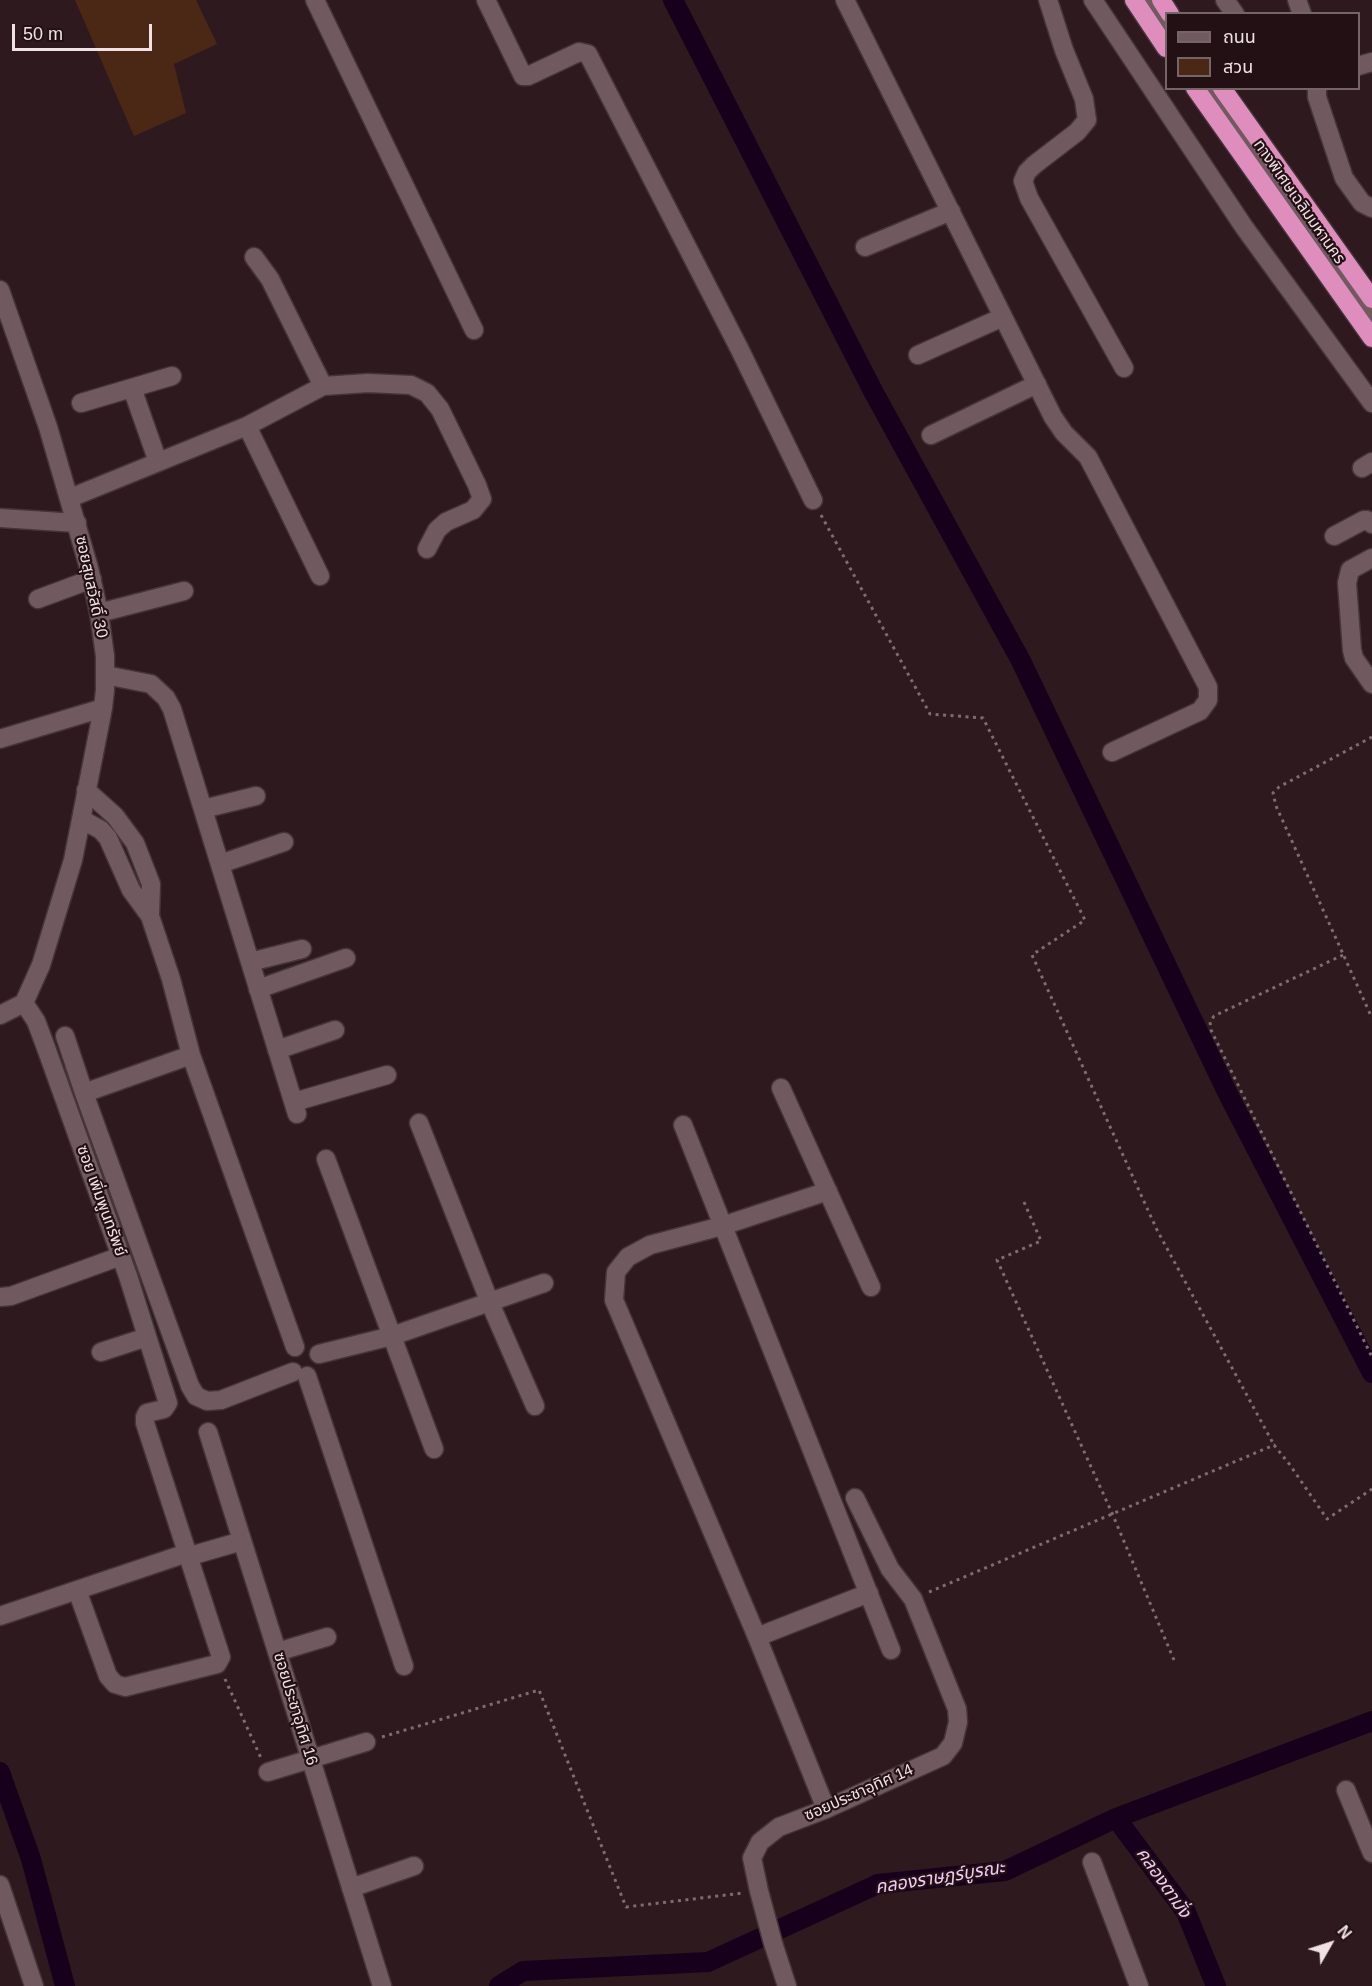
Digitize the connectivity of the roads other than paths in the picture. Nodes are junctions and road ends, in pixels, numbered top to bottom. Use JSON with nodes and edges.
{"nodes":[{"id":1,"x":315,"y":0,"type":"edge"},
{"id":2,"x":486,"y":0,"type":"edge"},
{"id":3,"x":845,"y":0,"type":"edge"},
{"id":4,"x":1048,"y":0,"type":"edge"},
{"id":5,"x":1093,"y":0,"type":"edge"},
{"id":6,"x":1134,"y":0,"type":"edge"},
{"id":7,"x":1150,"y":0,"type":"edge"},
{"id":8,"x":1165,"y":22,"type":"edge"},
{"id":9,"x":1165,"y":45,"type":"edge"},
{"id":10,"x":1196,"y":90,"type":"edge"},
{"id":11,"x":1212,"y":90,"type":"edge"},
{"id":12,"x":1223,"y":90,"type":"edge"},
{"id":13,"x":1317,"y":90,"type":"edge"},
{"id":14,"x":1372,"y":208,"type":"edge"},
{"id":15,"x":951,"y":211,"type":"junction"},
{"id":16,"x":865,"y":247,"type":"dead end"},
{"id":17,"x":254,"y":257,"type":"dead end"},
{"id":18,"x":0,"y":290,"type":"edge"},
{"id":19,"x":1372,"y":299,"type":"edge"},
{"id":20,"x":1004,"y":317,"type":"junction"},
{"id":21,"x":1372,"y":317,"type":"edge"},
{"id":22,"x":474,"y":330,"type":"dead end"},
{"id":23,"x":1372,"y":338,"type":"edge"},
{"id":24,"x":918,"y":355,"type":"dead end"},
{"id":25,"x":1124,"y":368,"type":"dead end"},
{"id":26,"x":172,"y":376,"type":"dead end"},
{"id":27,"x":1037,"y":384,"type":"junction"},
{"id":28,"x":323,"y":386,"type":"junction"},
{"id":29,"x":132,"y":388,"type":"junction"},
{"id":30,"x":81,"y":403,"type":"dead end"},
{"id":31,"x":1372,"y":403,"type":"edge"},
{"id":32,"x":247,"y":426,"type":"junction"},
{"id":33,"x":931,"y":435,"type":"dead end"},
{"id":34,"x":158,"y":462,"type":"junction"},
{"id":35,"x":70,"y":498,"type":"junction"},
{"id":36,"x":813,"y":500,"type":"road end"},
{"id":37,"x":0,"y":518,"type":"edge"},
{"id":38,"x":77,"y":523,"type":"junction"},
{"id":39,"x":1372,"y":524,"type":"edge"},
{"id":40,"x":1334,"y":536,"type":"dead end"},
{"id":41,"x":427,"y":549,"type":"dead end"},
{"id":42,"x":1372,"y":558,"type":"edge"},
{"id":43,"x":320,"y":576,"type":"dead end"},
{"id":44,"x":92,"y":579,"type":"junction"},
{"id":45,"x":184,"y":591,"type":"dead end"},
{"id":46,"x":38,"y":599,"type":"dead end"},
{"id":47,"x":99,"y":613,"type":"junction"},
{"id":48,"x":105,"y":675,"type":"junction"},
{"id":49,"x":1372,"y":684,"type":"edge"},
{"id":50,"x":103,"y":708,"type":"junction"},
{"id":51,"x":0,"y":739,"type":"edge"},
{"id":52,"x":1112,"y":752,"type":"dead end"},
{"id":53,"x":86,"y":790,"type":"junction"},
{"id":54,"x":256,"y":796,"type":"dead end"},
{"id":55,"x":203,"y":809,"type":"junction"},
{"id":56,"x":81,"y":819,"type":"junction"},
{"id":57,"x":284,"y":842,"type":"dead end"},
{"id":58,"x":220,"y":864,"type":"junction"},
{"id":59,"x":150,"y":916,"type":"junction"},
{"id":60,"x":302,"y":949,"type":"dead end"},
{"id":61,"x":346,"y":958,"type":"dead end"},
{"id":62,"x":250,"y":962,"type":"junction"},
{"id":63,"x":258,"y":989,"type":"junction"},
{"id":64,"x":24,"y":1003,"type":"junction"},
{"id":65,"x":0,"y":1015,"type":"edge"},
{"id":66,"x":335,"y":1030,"type":"dead end"},
{"id":67,"x":65,"y":1036,"type":"dead end"},
{"id":68,"x":277,"y":1050,"type":"junction"},
{"id":69,"x":191,"y":1055,"type":"junction"},
{"id":70,"x":387,"y":1075,"type":"dead end"},
{"id":71,"x":781,"y":1088,"type":"dead end"},
{"id":72,"x":84,"y":1093,"type":"junction"},
{"id":73,"x":419,"y":1123,"type":"dead end"},
{"id":74,"x":683,"y":1125,"type":"dead end"},
{"id":75,"x":326,"y":1159,"type":"dead end"},
{"id":76,"x":828,"y":1191,"type":"junction"},
{"id":77,"x":722,"y":1226,"type":"junction"},
{"id":78,"x":121,"y":1256,"type":"junction"},
{"id":79,"x":544,"y":1283,"type":"dead end"},
{"id":80,"x":871,"y":1287,"type":"dead end"},
{"id":81,"x":0,"y":1298,"type":"edge"},
{"id":82,"x":490,"y":1303,"type":"junction"},
{"id":83,"x":392,"y":1336,"type":"junction"},
{"id":84,"x":147,"y":1337,"type":"junction"},
{"id":85,"x":295,"y":1347,"type":"junction"},
{"id":86,"x":101,"y":1352,"type":"dead end"},
{"id":87,"x":320,"y":1354,"type":"junction"},
{"id":88,"x":300,"y":1374,"type":"junction"},
{"id":89,"x":536,"y":1406,"type":"dead end"},
{"id":90,"x":208,"y":1432,"type":"dead end"},
{"id":91,"x":434,"y":1449,"type":"dead end"},
{"id":92,"x":855,"y":1498,"type":"dead end"},
{"id":93,"x":242,"y":1541,"type":"junction"},
{"id":94,"x":192,"y":1553,"type":"junction"},
{"id":95,"x":77,"y":1590,"type":"junction"},
{"id":96,"x":869,"y":1593,"type":"junction"},
{"id":97,"x":0,"y":1616,"type":"edge"},
{"id":98,"x":327,"y":1636,"type":"dead end"},
{"id":99,"x":757,"y":1637,"type":"junction"},
{"id":100,"x":891,"y":1650,"type":"dead end"},
{"id":101,"x":277,"y":1652,"type":"junction"},
{"id":102,"x":404,"y":1666,"type":"dead end"},
{"id":103,"x":366,"y":1742,"type":"road end"},
{"id":104,"x":311,"y":1759,"type":"junction"},
{"id":105,"x":268,"y":1773,"type":"road end"},
{"id":106,"x":1346,"y":1790,"type":"dead end"},
{"id":107,"x":826,"y":1809,"type":"junction"},
{"id":108,"x":1372,"y":1853,"type":"edge"},
{"id":109,"x":1092,"y":1862,"type":"dead end"},
{"id":110,"x":414,"y":1866,"type":"dead end"},
{"id":111,"x":0,"y":1885,"type":"edge"},
{"id":112,"x":351,"y":1888,"type":"junction"},
{"id":113,"x":34,"y":1986,"type":"edge"},
{"id":114,"x":382,"y":1986,"type":"edge"},
{"id":115,"x":787,"y":1986,"type":"edge"},
{"id":116,"x":1138,"y":1986,"type":"edge"}],
"edges":[{"from":1,"to":22,"type":"street"},
{"from":2,"to":36,"type":"street"},
{"from":3,"to":15,"type":"street"},
{"from":4,"to":25,"type":"street"},
{"from":5,"to":31,"type":"street"},
{"from":6,"to":9,"type":"highway"},
{"from":7,"to":8,"type":"street"},
{"from":10,"to":23,"type":"highway","name":"ทางพิเศษเฉลิมมหานคร"},
{"from":11,"to":21,"type":"street"},
{"from":12,"to":19,"type":"highway","name":"ทางพิเศษเฉลิมมหานคร"},
{"from":13,"to":14,"type":"street"},
{"from":15,"to":16,"type":"street"},
{"from":15,"to":20,"type":"street"},
{"from":17,"to":28,"type":"street"},
{"from":18,"to":35,"type":"street","name":"ซอยสุขสวัสดิ์ 30"},
{"from":20,"to":24,"type":"street"},
{"from":20,"to":27,"type":"street"},
{"from":26,"to":29,"type":"street"},
{"from":27,"to":33,"type":"street"},
{"from":27,"to":52,"type":"street"},
{"from":28,"to":32,"type":"street"},
{"from":28,"to":41,"type":"street"},
{"from":29,"to":30,"type":"street"},
{"from":29,"to":34,"type":"street"},
{"from":32,"to":34,"type":"street"},
{"from":32,"to":43,"type":"street"},
{"from":34,"to":35,"type":"street"},
{"from":35,"to":38,"type":"street","name":"ซอยสุขสวัสดิ์ 30"},
{"from":37,"to":38,"type":"street"},
{"from":38,"to":44,"type":"street","name":"ซอยสุขสวัสดิ์ 30"},
{"from":39,"to":40,"type":"street"},
{"from":42,"to":49,"type":"street"},
{"from":44,"to":46,"type":"street"},
{"from":44,"to":47,"type":"street","name":"ซอยสุขสวัสดิ์ 30"},
{"from":45,"to":47,"type":"street"},
{"from":47,"to":48,"type":"street","name":"ซอยสุขสวัสดิ์ 30"},
{"from":48,"to":50,"type":"street","name":"ซอยสุขสวัสดิ์ 30"},
{"from":48,"to":55,"type":"street"},
{"from":50,"to":51,"type":"street"},
{"from":50,"to":53,"type":"street","name":"ซอยสุขสวัสดิ์ 30"},
{"from":53,"to":56,"type":"street","name":"ซอยสุขสวัสดิ์ 30"},
{"from":53,"to":59,"type":"street"},
{"from":54,"to":55,"type":"street"},
{"from":55,"to":58,"type":"street"},
{"from":56,"to":59,"type":"street"},
{"from":56,"to":64,"type":"street","name":"ซอยสุขสวัสดิ์ 30"},
{"from":57,"to":58,"type":"street"},
{"from":58,"to":62,"type":"street"},
{"from":59,"to":69,"type":"street"},
{"from":60,"to":62,"type":"street"},
{"from":61,"to":63,"type":"street"},
{"from":62,"to":63,"type":"street"},
{"from":63,"to":68,"type":"street"},
{"from":64,"to":65,"type":"street"},
{"from":64,"to":78,"type":"street","name":"ซอย เพิ่มพูนทรัพย์"},
{"from":66,"to":68,"type":"street"},
{"from":67,"to":72,"type":"street"},
{"from":68,"to":70,"type":"street"},
{"from":69,"to":72,"type":"street"},
{"from":69,"to":85,"type":"street"},
{"from":71,"to":76,"type":"street"},
{"from":72,"to":88,"type":"street"},
{"from":73,"to":82,"type":"street"},
{"from":74,"to":77,"type":"street"},
{"from":75,"to":83,"type":"street"},
{"from":76,"to":77,"type":"street"},
{"from":76,"to":80,"type":"street"},
{"from":77,"to":96,"type":"street"},
{"from":77,"to":99,"type":"street"},
{"from":78,"to":81,"type":"street"},
{"from":78,"to":84,"type":"street","name":"ซอย เพิ่มพูนทรัพย์"},
{"from":79,"to":82,"type":"street"},
{"from":82,"to":83,"type":"street"},
{"from":82,"to":89,"type":"street"},
{"from":83,"to":87,"type":"street"},
{"from":83,"to":91,"type":"street"},
{"from":84,"to":86,"type":"street"},
{"from":84,"to":94,"type":"street","name":"ซอย เพิ่มพูนทรัพย์"},
{"from":85,"to":87,"type":"street"},
{"from":85,"to":88,"type":"street"},
{"from":87,"to":88,"type":"street"},
{"from":88,"to":102,"type":"street"},
{"from":90,"to":93,"type":"street","name":"ซอยประชาอุทิศ 16"},
{"from":92,"to":107,"type":"street","name":"ซอยประชาอุทิศ 14"},
{"from":93,"to":94,"type":"street"},
{"from":93,"to":101,"type":"street","name":"ซอยประชาอุทิศ 16"},
{"from":94,"to":95,"type":"street"},
{"from":94,"to":95,"type":"street"},
{"from":95,"to":97,"type":"street"},
{"from":96,"to":99,"type":"street"},
{"from":96,"to":100,"type":"street"},
{"from":98,"to":101,"type":"street"},
{"from":99,"to":107,"type":"street"},
{"from":101,"to":104,"type":"street","name":"ซอยประชาอุทิศ 16"},
{"from":103,"to":104,"type":"street"},
{"from":104,"to":105,"type":"street"},
{"from":104,"to":112,"type":"street","name":"ซอยประชาอุทิศ 16"},
{"from":106,"to":108,"type":"street"},
{"from":107,"to":115,"type":"street","name":"ซอยประชาอุทิศ 14"},
{"from":109,"to":116,"type":"street"},
{"from":110,"to":112,"type":"street"},
{"from":111,"to":113,"type":"street"},
{"from":112,"to":114,"type":"street","name":"ซอยประชาอุทิศ 16"}]}
